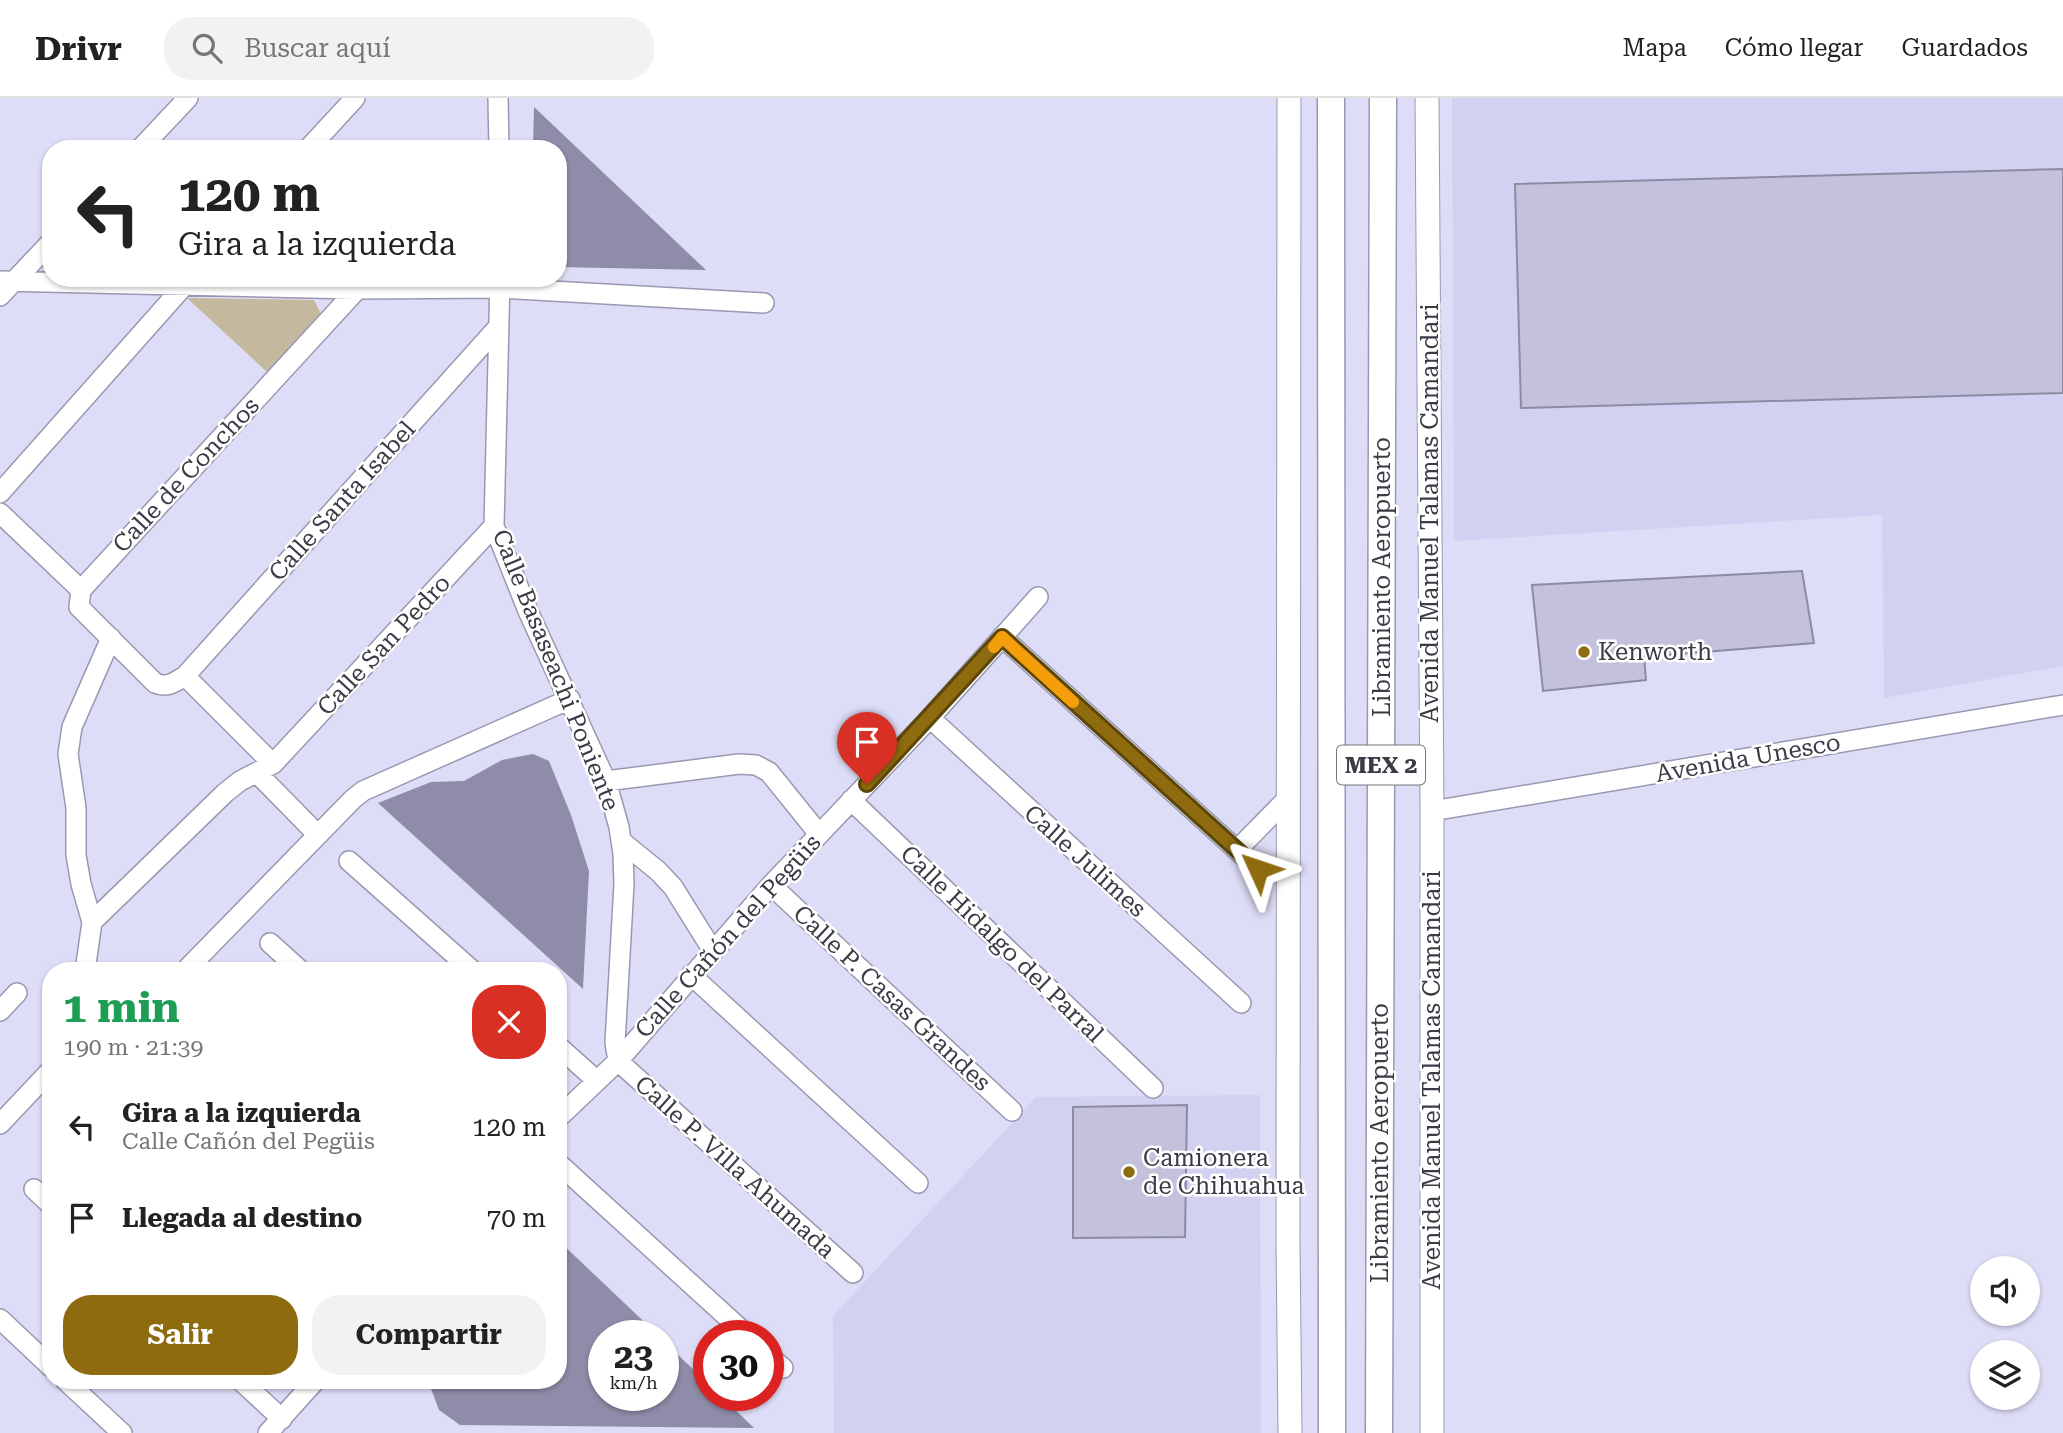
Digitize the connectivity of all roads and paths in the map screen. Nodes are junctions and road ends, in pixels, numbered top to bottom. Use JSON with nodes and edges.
{"nodes":[{"id":1,"x":188,"y":98,"type":"edge"},
{"id":2,"x":355,"y":98,"type":"edge"},
{"id":3,"x":498,"y":98,"type":"edge"},
{"id":4,"x":1289,"y":98,"type":"edge"},
{"id":5,"x":1331,"y":98,"type":"edge"},
{"id":6,"x":1383,"y":98,"type":"edge"},
{"id":7,"x":1399,"y":98,"type":"edge"},
{"id":8,"x":1427,"y":98,"type":"edge"},
{"id":9,"x":148,"y":140,"type":"edge"},
{"id":10,"x":317,"y":140,"type":"edge"},
{"id":11,"x":496,"y":140,"type":"edge"},
{"id":12,"x":1383,"y":181,"type":"junction"},
{"id":13,"x":42,"y":250,"type":"edge"},
{"id":14,"x":7,"y":281,"type":"edge"},
{"id":15,"x":42,"y":281,"type":"edge"},
{"id":16,"x":183,"y":287,"type":"edge"},
{"id":17,"x":358,"y":287,"type":"edge"},
{"id":18,"x":500,"y":287,"type":"edge"},
{"id":19,"x":553,"y":287,"type":"edge"},
{"id":20,"x":0,"y":296,"type":"edge"},
{"id":21,"x":764,"y":303,"type":"dead end"},
{"id":22,"x":499,"y":326,"type":"junction"},
{"id":23,"x":0,"y":493,"type":"edge"},
{"id":24,"x":0,"y":514,"type":"edge"},
{"id":25,"x":494,"y":526,"type":"junction"},
{"id":26,"x":81,"y":590,"type":"junction"},
{"id":27,"x":1038,"y":597,"type":"dead end"},
{"id":28,"x":1002,"y":637,"type":"junction"},
{"id":29,"x":111,"y":638,"type":"junction"},
{"id":30,"x":184,"y":676,"type":"junction"},
{"id":31,"x":570,"y":699,"type":"junction"},
{"id":32,"x":2063,"y":705,"type":"edge"},
{"id":33,"x":930,"y":718,"type":"junction"},
{"id":34,"x":265,"y":769,"type":"junction"},
{"id":35,"x":606,"y":782,"type":"junction"},
{"id":36,"x":1288,"y":798,"type":"junction"},
{"id":37,"x":851,"y":800,"type":"junction"},
{"id":38,"x":1432,"y":811,"type":"junction"},
{"id":39,"x":820,"y":834,"type":"junction"},
{"id":40,"x":318,"y":835,"type":"junction"},
{"id":41,"x":621,"y":841,"type":"junction"},
{"id":42,"x":1237,"y":850,"type":"junction"},
{"id":43,"x":349,"y":861,"type":"dead end"},
{"id":44,"x":1258,"y":869,"type":"dead end"},
{"id":45,"x":771,"y":885,"type":"junction"},
{"id":46,"x":92,"y":922,"type":"junction"},
{"id":47,"x":270,"y":943,"type":"dead end"},
{"id":48,"x":713,"y":951,"type":"junction"},
{"id":49,"x":86,"y":962,"type":"edge"},
{"id":50,"x":195,"y":962,"type":"edge"},
{"id":51,"x":291,"y":962,"type":"edge"},
{"id":52,"x":463,"y":962,"type":"edge"},
{"id":53,"x":691,"y":975,"type":"junction"},
{"id":54,"x":17,"y":993,"type":"dead end"},
{"id":55,"x":1241,"y":1003,"type":"dead end"},
{"id":56,"x":0,"y":1011,"type":"edge"},
{"id":57,"x":567,"y":1054,"type":"edge"},
{"id":58,"x":618,"y":1062,"type":"junction"},
{"id":59,"x":42,"y":1080,"type":"edge"},
{"id":60,"x":596,"y":1080,"type":"junction"},
{"id":61,"x":1153,"y":1088,"type":"dead end"},
{"id":62,"x":567,"y":1109,"type":"edge"},
{"id":63,"x":1012,"y":1111,"type":"dead end"},
{"id":64,"x":0,"y":1124,"type":"edge"},
{"id":65,"x":567,"y":1171,"type":"edge"},
{"id":66,"x":918,"y":1183,"type":"dead end"},
{"id":67,"x":34,"y":1189,"type":"dead end"},
{"id":68,"x":42,"y":1197,"type":"edge"},
{"id":69,"x":853,"y":1273,"type":"dead end"},
{"id":70,"x":0,"y":1319,"type":"edge"},
{"id":71,"x":731,"y":1320,"type":"edge"},
{"id":72,"x":42,"y":1359,"type":"edge"},
{"id":73,"x":1331,"y":1361,"type":"junction"},
{"id":74,"x":75,"y":1389,"type":"edge"},
{"id":75,"x":247,"y":1389,"type":"edge"},
{"id":76,"x":308,"y":1389,"type":"edge"},
{"id":77,"x":275,"y":1426,"type":"edge"},
{"id":78,"x":122,"y":1433,"type":"edge"},
{"id":79,"x":1290,"y":1433,"type":"edge"},
{"id":80,"x":1323,"y":1433,"type":"edge"},
{"id":81,"x":1332,"y":1433,"type":"edge"},
{"id":82,"x":1379,"y":1433,"type":"edge"},
{"id":83,"x":1432,"y":1433,"type":"edge"}],
"edges":[{"from":1,"to":9,"type":"street"},
{"from":2,"to":10,"type":"street"},
{"from":3,"to":11,"type":"street"},
{"from":4,"to":36,"type":"main road"},
{"from":5,"to":73,"type":"highway","name":"Libramiento Aeropuerto","number":"MEX 2"},
{"from":6,"to":12,"type":"highway","name":"Libramiento Aeropuerto","number":"MEX 2"},
{"from":7,"to":12,"type":"highway"},
{"from":8,"to":38,"type":"main road","name":"Avenida Manuel Talamas Camandari"},
{"from":12,"to":82,"type":"highway","name":"Libramiento Aeropuerto","number":"MEX 2"},
{"from":13,"to":14,"type":"street"},
{"from":14,"to":15,"type":"street"},
{"from":14,"to":20,"type":"street"},
{"from":16,"to":23,"type":"street"},
{"from":17,"to":26,"type":"street","name":"Calle de Conchos"},
{"from":18,"to":22,"type":"street","name":"Calle Basaseachi Poniente"},
{"from":19,"to":21,"type":"street"},
{"from":22,"to":25,"type":"street","name":"Calle Basaseachi Poniente"},
{"from":22,"to":30,"type":"street","name":"Calle Santa Isabel"},
{"from":24,"to":26,"type":"street"},
{"from":25,"to":31,"type":"street","name":"Calle Basaseachi Poniente"},
{"from":25,"to":34,"type":"street","name":"Calle San Pedro"},
{"from":26,"to":29,"type":"street"},
{"from":27,"to":28,"type":"street","name":"Calle Cañón del Pegüis"},
{"from":28,"to":33,"type":"street","name":"Calle Cañón del Pegüis"},
{"from":28,"to":42,"type":"street"},
{"from":29,"to":30,"type":"street"},
{"from":29,"to":46,"type":"street"},
{"from":30,"to":34,"type":"street"},
{"from":31,"to":35,"type":"street","name":"Calle Basaseachi Poniente"},
{"from":31,"to":40,"type":"street"},
{"from":32,"to":38,"type":"street","name":"Avenida Unesco"},
{"from":33,"to":37,"type":"street","name":"Calle Cañón del Pegüis"},
{"from":33,"to":55,"type":"street","name":"Calle Julimes"},
{"from":34,"to":40,"type":"street"},
{"from":34,"to":46,"type":"street","name":"Calle San Pedro"},
{"from":35,"to":39,"type":"street"},
{"from":35,"to":41,"type":"street","name":"Calle Basaseachi Poniente"},
{"from":36,"to":42,"type":"street"},
{"from":36,"to":79,"type":"main road"},
{"from":37,"to":39,"type":"street","name":"Calle Cañón del Pegüis"},
{"from":37,"to":61,"type":"street","name":"Calle Hidalgo del Parral"},
{"from":38,"to":83,"type":"main road","name":"Avenida Manuel Talamas Camandari"},
{"from":39,"to":45,"type":"street","name":"Calle Cañón del Pegüis"},
{"from":40,"to":50,"type":"street"},
{"from":41,"to":48,"type":"street"},
{"from":41,"to":58,"type":"street","name":"Calle Basaseachi Poniente"},
{"from":42,"to":44,"type":"street"},
{"from":43,"to":52,"type":"street"},
{"from":45,"to":48,"type":"street","name":"Calle Cañón del Pegüis"},
{"from":45,"to":63,"type":"street","name":"Calle P. Casas Grandes"},
{"from":46,"to":49,"type":"street"},
{"from":47,"to":51,"type":"street"},
{"from":48,"to":53,"type":"street","name":"Calle Cañón del Pegüis"},
{"from":53,"to":58,"type":"street","name":"Calle Cañón del Pegüis"},
{"from":53,"to":66,"type":"street"},
{"from":54,"to":56,"type":"street"},
{"from":57,"to":60,"type":"street"},
{"from":58,"to":60,"type":"street","name":"Calle Cañón del Pegüis"},
{"from":58,"to":69,"type":"street","name":"Calle P. Villa Ahumada"},
{"from":59,"to":64,"type":"street"},
{"from":60,"to":62,"type":"street","name":"Calle Cañón del Pegüis"},
{"from":65,"to":71,"type":"street"},
{"from":67,"to":68,"type":"street"},
{"from":70,"to":72,"type":"street"},
{"from":73,"to":80,"type":"highway"},
{"from":73,"to":81,"type":"highway","name":"Libramiento Aeropuerto","number":"MEX 2"},
{"from":74,"to":78,"type":"street"},
{"from":75,"to":77,"type":"street"},
{"from":76,"to":77,"type":"street"}]}
